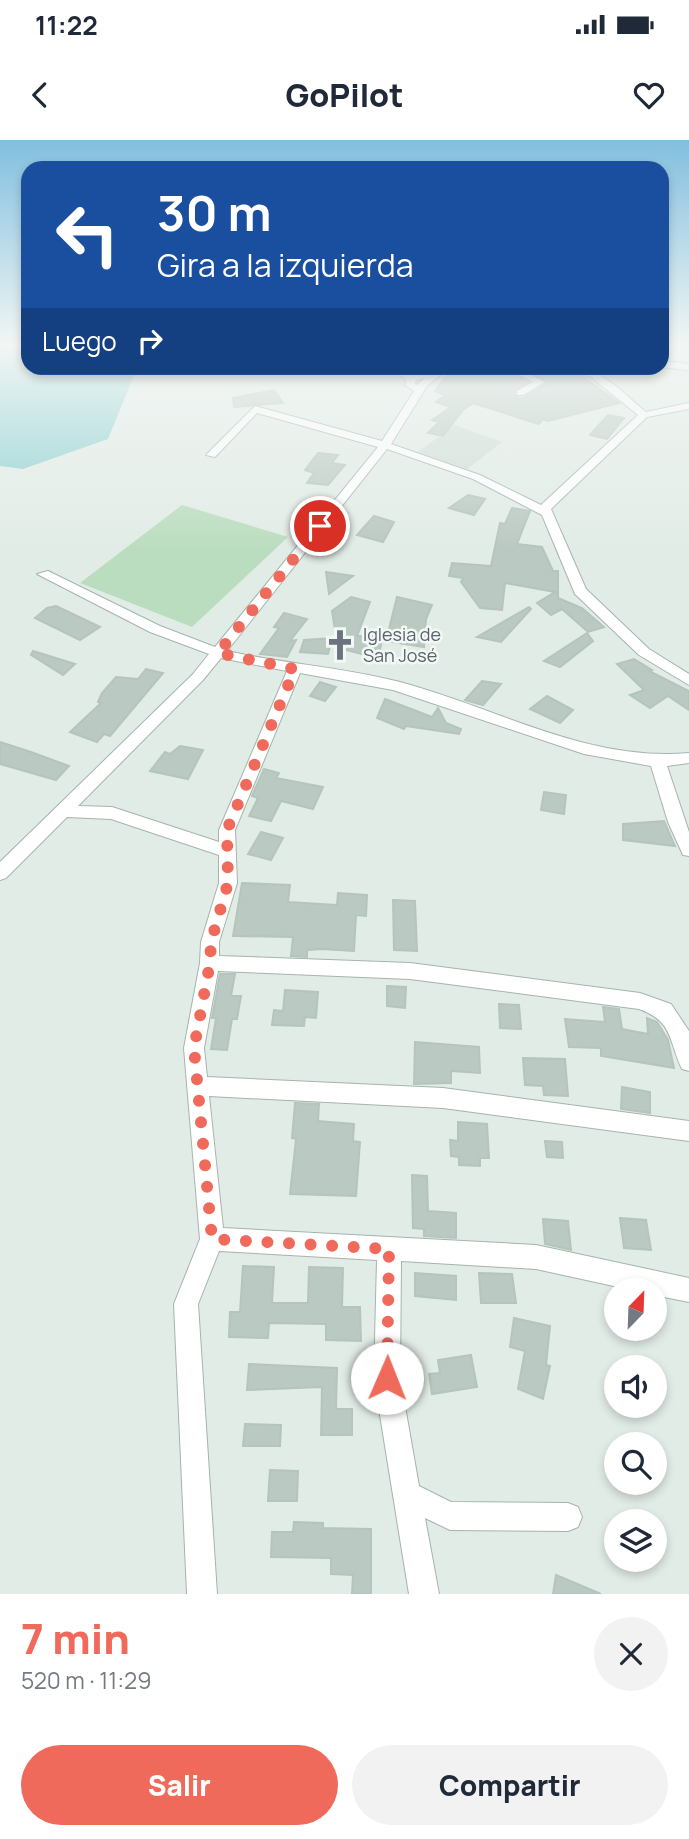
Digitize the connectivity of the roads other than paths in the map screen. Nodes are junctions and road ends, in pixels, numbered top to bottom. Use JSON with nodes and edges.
{"nodes":[{"id":1,"x":250,"y":414,"type":"edge"},
{"id":2,"x":272,"y":414,"type":"edge"},
{"id":3,"x":400,"y":414,"type":"edge"},
{"id":4,"x":650,"y":414,"type":"edge"},
{"id":5,"x":644,"y":415,"type":"joint"},
{"id":6,"x":384,"y":446,"type":"junction"},
{"id":7,"x":211,"y":455,"type":"dead end"},
{"id":8,"x":545,"y":512,"type":"junction"},
{"id":9,"x":43,"y":574,"type":"dead end"},
{"id":10,"x":218,"y":653,"type":"junction"},
{"id":11,"x":295,"y":669,"type":"junction"},
{"id":12,"x":689,"y":680,"type":"edge"},
{"id":13,"x":689,"y":758,"type":"edge"},
{"id":14,"x":658,"y":763,"type":"junction"},
{"id":15,"x":60,"y":811,"type":"junction"},
{"id":16,"x":689,"y":850,"type":"edge"},
{"id":17,"x":228,"y":851,"type":"junction"},
{"id":18,"x":0,"y":873,"type":"edge"},
{"id":19,"x":210,"y":963,"type":"junction"},
{"id":20,"x":689,"y":1062,"type":"edge"},
{"id":21,"x":197,"y":1086,"type":"junction"},
{"id":22,"x":689,"y":1130,"type":"edge"},
{"id":23,"x":212,"y":1239,"type":"junction"},
{"id":24,"x":389,"y":1249,"type":"junction"},
{"id":25,"x":689,"y":1290,"type":"edge"},
{"id":26,"x":407,"y":1495,"type":"junction"},
{"id":27,"x":568,"y":1517,"type":"dead end"},
{"id":28,"x":202,"y":1594,"type":"edge"},
{"id":29,"x":424,"y":1594,"type":"edge"}],
"edges":[{"from":1,"to":7,"type":"street"},
{"from":2,"to":6,"type":"street"},
{"from":3,"to":6,"type":"street"},
{"from":4,"to":5,"type":"street"},
{"from":5,"to":8,"type":"street"},
{"from":6,"to":8,"type":"street"},
{"from":6,"to":10,"type":"street"},
{"from":8,"to":12,"type":"street"},
{"from":9,"to":10,"type":"street"},
{"from":10,"to":11,"type":"street"},
{"from":10,"to":15,"type":"street"},
{"from":11,"to":14,"type":"street"},
{"from":11,"to":17,"type":"street"},
{"from":13,"to":14,"type":"street"},
{"from":14,"to":16,"type":"street"},
{"from":15,"to":17,"type":"street"},
{"from":15,"to":18,"type":"street"},
{"from":17,"to":19,"type":"street"},
{"from":19,"to":20,"type":"street"},
{"from":19,"to":21,"type":"street"},
{"from":21,"to":22,"type":"street"},
{"from":21,"to":23,"type":"street"},
{"from":23,"to":24,"type":"street"},
{"from":23,"to":28,"type":"street"},
{"from":24,"to":25,"type":"street"},
{"from":24,"to":26,"type":"street"},
{"from":26,"to":27,"type":"street"},
{"from":26,"to":29,"type":"street"}]}
